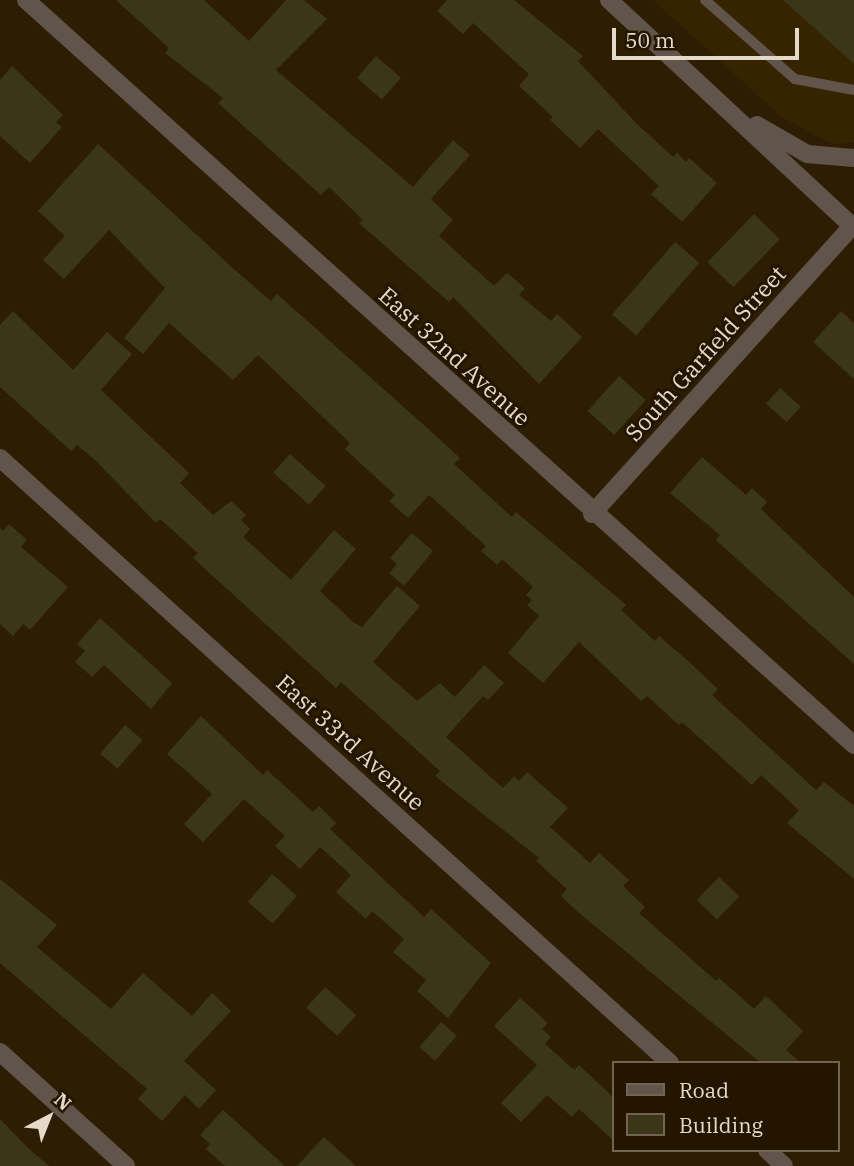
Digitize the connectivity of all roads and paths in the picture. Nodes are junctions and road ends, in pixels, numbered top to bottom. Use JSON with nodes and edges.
{"nodes":[{"id":1,"x":26,"y":0,"type":"edge"},
{"id":2,"x":705,"y":0,"type":"edge"},
{"id":3,"x":617,"y":3,"type":"edge"},
{"id":4,"x":854,"y":90,"type":"edge"},
{"id":5,"x":725,"y":105,"type":"junction"},
{"id":6,"x":854,"y":158,"type":"edge"},
{"id":7,"x":853,"y":226,"type":"edge"},
{"id":8,"x":0,"y":458,"type":"edge"},
{"id":9,"x":592,"y":514,"type":"junction"},
{"id":10,"x":854,"y":745,"type":"edge"},
{"id":11,"x":0,"y":1052,"type":"edge"},
{"id":12,"x":668,"y":1061,"type":"edge"},
{"id":13,"x":769,"y":1152,"type":"edge"},
{"id":14,"x":126,"y":1166,"type":"edge"},
{"id":15,"x":785,"y":1166,"type":"edge"}],
"edges":[{"from":1,"to":9,"type":"street","name":"East 32nd Avenue"},
{"from":2,"to":4,"type":"lane"},
{"from":3,"to":5,"type":"street"},
{"from":5,"to":6,"type":"street"},
{"from":5,"to":7,"type":"street"},
{"from":7,"to":9,"type":"street","name":"South Garfield Street"},
{"from":8,"to":12,"type":"street","name":"East 33rd Avenue"},
{"from":9,"to":10,"type":"street","name":"East 32nd Avenue"},
{"from":11,"to":14,"type":"street"},
{"from":13,"to":15,"type":"street"}]}
